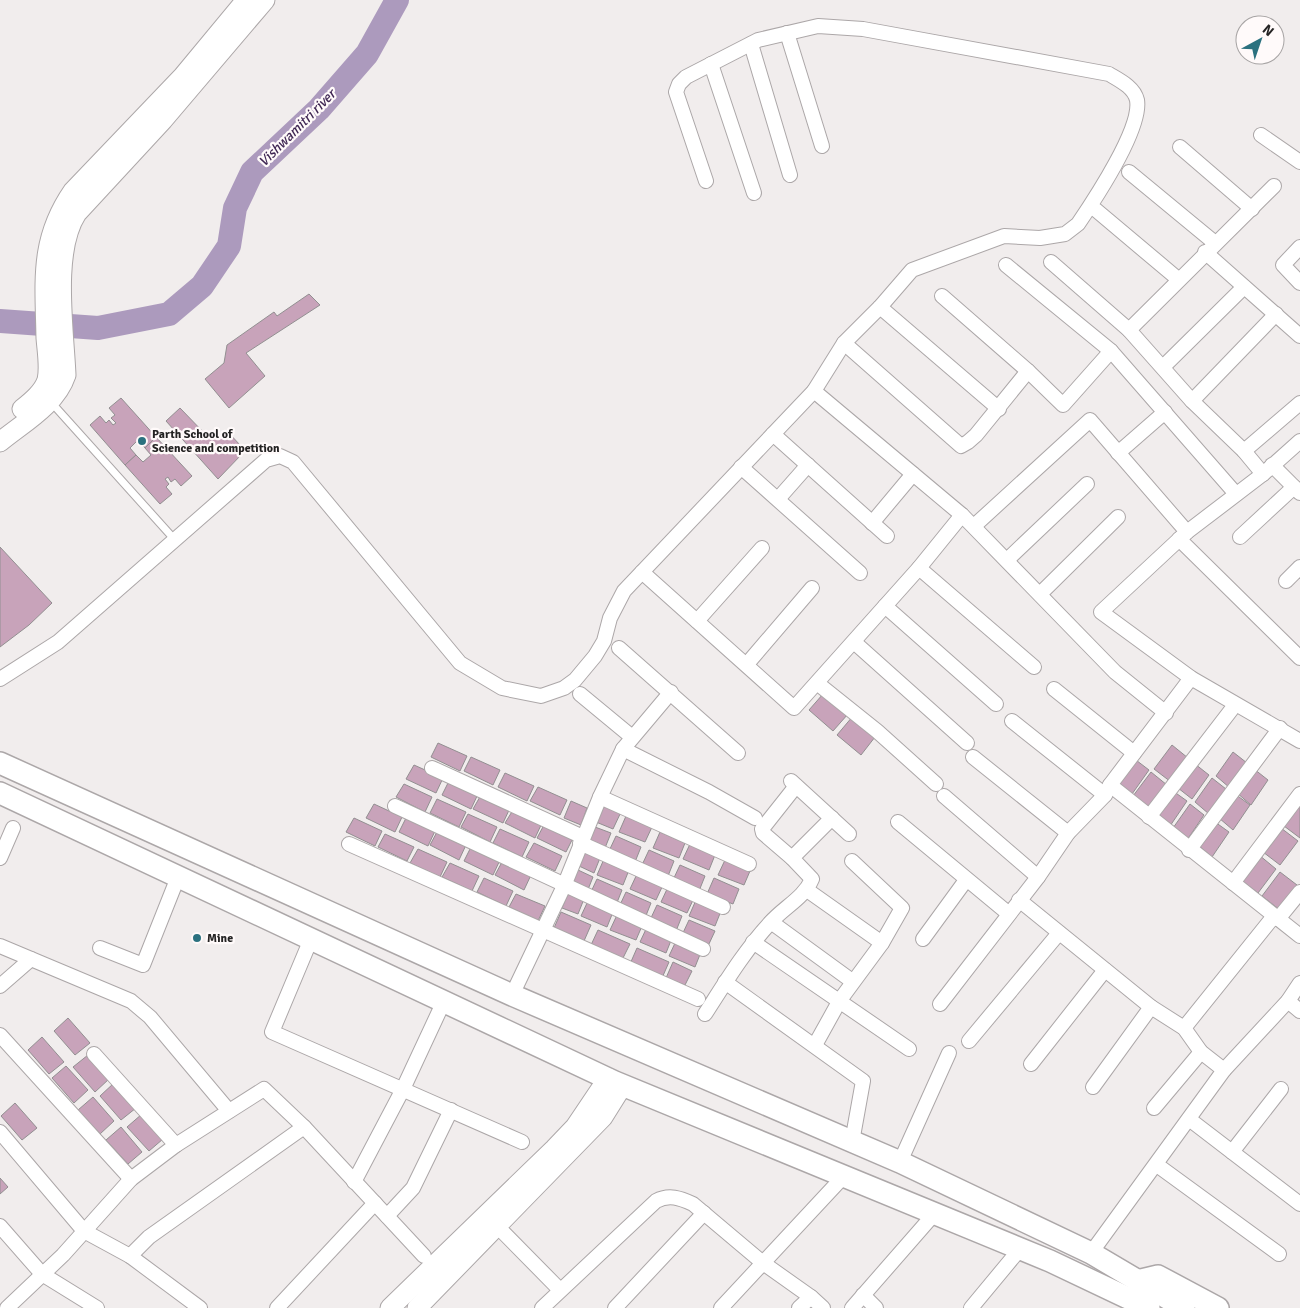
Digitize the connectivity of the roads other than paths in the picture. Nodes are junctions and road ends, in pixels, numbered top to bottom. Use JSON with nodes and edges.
{"nodes":[{"id":1,"x":246,"y":0,"type":"edge"},
{"id":2,"x":265,"y":0,"type":"edge"},
{"id":3,"x":787,"y":33,"type":"junction"},
{"id":4,"x":751,"y":44,"type":"junction"},
{"id":5,"x":710,"y":64,"type":"junction"},
{"id":6,"x":1261,"y":135,"type":"dead end"},
{"id":7,"x":822,"y":146,"type":"dead end"},
{"id":8,"x":1180,"y":147,"type":"dead end"},
{"id":9,"x":1300,"y":162,"type":"edge"},
{"id":10,"x":1129,"y":172,"type":"dead end"},
{"id":11,"x":790,"y":176,"type":"dead end"},
{"id":12,"x":706,"y":182,"type":"dead end"},
{"id":13,"x":1274,"y":186,"type":"dead end"},
{"id":14,"x":754,"y":193,"type":"dead end"},
{"id":15,"x":1252,"y":209,"type":"junction"},
{"id":16,"x":1096,"y":210,"type":"dead end"},
{"id":17,"x":1300,"y":247,"type":"edge"},
{"id":18,"x":1210,"y":248,"type":"junction"},
{"id":19,"x":54,"y":259,"type":"junction"},
{"id":20,"x":1051,"y":262,"type":"dead end"},
{"id":21,"x":1006,"y":266,"type":"dead end"},
{"id":22,"x":1178,"y":279,"type":"junction"},
{"id":23,"x":1300,"y":283,"type":"edge"},
{"id":24,"x":1244,"y":287,"type":"junction"},
{"id":25,"x":942,"y":296,"type":"dead end"},
{"id":26,"x":880,"y":308,"type":"junction"},
{"id":27,"x":1276,"y":314,"type":"junction"},
{"id":28,"x":1129,"y":330,"type":"junction"},
{"id":29,"x":1300,"y":335,"type":"edge"},
{"id":30,"x":844,"y":343,"type":"junction"},
{"id":31,"x":1111,"y":350,"type":"junction"},
{"id":32,"x":1163,"y":367,"type":"junction"},
{"id":33,"x":1028,"y":371,"type":"junction"},
{"id":34,"x":56,"y":377,"type":"junction"},
{"id":35,"x":814,"y":391,"type":"junction"},
{"id":36,"x":50,"y":401,"type":"junction"},
{"id":37,"x":1192,"y":401,"type":"junction"},
{"id":38,"x":1300,"y":403,"type":"edge"},
{"id":39,"x":999,"y":409,"type":"junction"},
{"id":40,"x":1165,"y":412,"type":"junction"},
{"id":41,"x":0,"y":427,"type":"edge"},
{"id":42,"x":773,"y":434,"type":"junction"},
{"id":43,"x":1300,"y":441,"type":"edge"},
{"id":44,"x":0,"y":442,"type":"edge"},
{"id":45,"x":1244,"y":451,"type":"junction"},
{"id":46,"x":1118,"y":453,"type":"junction"},
{"id":47,"x":808,"y":465,"type":"junction"},
{"id":48,"x":741,"y":467,"type":"junction"},
{"id":49,"x":1268,"y":469,"type":"junction"},
{"id":50,"x":914,"y":474,"type":"junction"},
{"id":51,"x":1087,"y":484,"type":"dead end"},
{"id":52,"x":1297,"y":490,"type":"edge"},
{"id":53,"x":1236,"y":494,"type":"junction"},
{"id":54,"x":778,"y":499,"type":"junction"},
{"id":55,"x":962,"y":515,"type":"junction"},
{"id":56,"x":1118,"y":518,"type":"dead end"},
{"id":57,"x":872,"y":523,"type":"junction"},
{"id":58,"x":974,"y":526,"type":"junction"},
{"id":59,"x":887,"y":536,"type":"dead end"},
{"id":60,"x":1183,"y":536,"type":"junction"},
{"id":61,"x":1240,"y":537,"type":"dead end"},
{"id":62,"x":174,"y":540,"type":"junction"},
{"id":63,"x":762,"y":548,"type":"dead end"},
{"id":64,"x":1008,"y":560,"type":"junction"},
{"id":65,"x":1300,"y":567,"type":"edge"},
{"id":66,"x":920,"y":568,"type":"junction"},
{"id":67,"x":642,"y":572,"type":"junction"},
{"id":68,"x":860,"y":573,"type":"dead end"},
{"id":69,"x":1286,"y":581,"type":"dead end"},
{"id":70,"x":812,"y":588,"type":"dead end"},
{"id":71,"x":1041,"y":593,"type":"junction"},
{"id":72,"x":886,"y":606,"type":"junction"},
{"id":73,"x":697,"y":621,"type":"junction"},
{"id":74,"x":854,"y":642,"type":"junction"},
{"id":75,"x":619,"y":648,"type":"dead end"},
{"id":76,"x":1300,"y":658,"type":"edge"},
{"id":77,"x":747,"y":664,"type":"junction"},
{"id":78,"x":1034,"y":667,"type":"dead end"},
{"id":79,"x":1191,"y":678,"type":"junction"},
{"id":80,"x":0,"y":679,"type":"edge"},
{"id":81,"x":817,"y":683,"type":"junction"},
{"id":82,"x":1054,"y":689,"type":"dead end"},
{"id":83,"x":671,"y":692,"type":"junction"},
{"id":84,"x":580,"y":694,"type":"dead end"},
{"id":85,"x":996,"y":704,"type":"dead end"},
{"id":86,"x":1235,"y":705,"type":"junction"},
{"id":87,"x":1166,"y":713,"type":"junction"},
{"id":88,"x":1012,"y":721,"type":"dead end"},
{"id":89,"x":1280,"y":728,"type":"junction"},
{"id":90,"x":632,"y":737,"type":"junction"},
{"id":91,"x":1300,"y":741,"type":"edge"},
{"id":92,"x":967,"y":743,"type":"dead end"},
{"id":93,"x":623,"y":749,"type":"junction"},
{"id":94,"x":738,"y":753,"type":"dead end"},
{"id":95,"x":1134,"y":753,"type":"junction"},
{"id":96,"x":973,"y":757,"type":"dead end"},
{"id":97,"x":0,"y":763,"type":"edge"},
{"id":98,"x":432,"y":768,"type":"dead end"},
{"id":99,"x":936,"y":784,"type":"dead end"},
{"id":100,"x":1107,"y":790,"type":"junction"},
{"id":101,"x":0,"y":793,"type":"edge"},
{"id":102,"x":1300,"y":794,"type":"edge"},
{"id":103,"x":944,"y":796,"type":"dead end"},
{"id":104,"x":600,"y":797,"type":"junction"},
{"id":105,"x":395,"y":806,"type":"dead end"},
{"id":106,"x":1149,"y":817,"type":"junction"},
{"id":107,"x":755,"y":818,"type":"dead end"},
{"id":108,"x":832,"y":818,"type":"junction"},
{"id":109,"x":898,"y":822,"type":"dead end"},
{"id":110,"x":13,"y":828,"type":"dead end"},
{"id":111,"x":1068,"y":833,"type":"junction"},
{"id":112,"x":848,"y":834,"type":"dead end"},
{"id":113,"x":581,"y":840,"type":"junction"},
{"id":114,"x":349,"y":844,"type":"dead end"},
{"id":115,"x":1189,"y":850,"type":"junction"},
{"id":116,"x":0,"y":858,"type":"edge"},
{"id":117,"x":792,"y":858,"type":"junction"},
{"id":118,"x":852,"y":861,"type":"dead end"},
{"id":119,"x":749,"y":864,"type":"dead end"},
{"id":120,"x":1038,"y":876,"type":"junction"},
{"id":121,"x":178,"y":877,"type":"junction"},
{"id":122,"x":966,"y":880,"type":"junction"},
{"id":123,"x":1233,"y":884,"type":"junction"},
{"id":124,"x":564,"y":886,"type":"junction"},
{"id":125,"x":807,"y":890,"type":"junction"},
{"id":126,"x":1300,"y":892,"type":"edge"},
{"id":127,"x":1019,"y":900,"type":"junction"},
{"id":128,"x":723,"y":907,"type":"dead end"},
{"id":129,"x":1008,"y":914,"type":"junction"},
{"id":130,"x":1276,"y":918,"type":"junction"},
{"id":131,"x":771,"y":922,"type":"junction"},
{"id":132,"x":542,"y":931,"type":"junction"},
{"id":133,"x":1059,"y":933,"type":"junction"},
{"id":134,"x":1300,"y":936,"type":"edge"},
{"id":135,"x":311,"y":939,"type":"junction"},
{"id":136,"x":923,"y":939,"type":"dead end"},
{"id":137,"x":753,"y":942,"type":"junction"},
{"id":138,"x":882,"y":943,"type":"junction"},
{"id":139,"x":0,"y":946,"type":"edge"},
{"id":140,"x":100,"y":948,"type":"dead end"},
{"id":141,"x":703,"y":948,"type":"dead end"},
{"id":142,"x":31,"y":959,"type":"junction"},
{"id":143,"x":1105,"y":970,"type":"junction"},
{"id":144,"x":852,"y":981,"type":"junction"},
{"id":145,"x":725,"y":982,"type":"junction"},
{"id":146,"x":1300,"y":983,"type":"edge"},
{"id":147,"x":0,"y":986,"type":"edge"},
{"id":148,"x":512,"y":995,"type":"junction"},
{"id":149,"x":698,"y":999,"type":"dead end"},
{"id":150,"x":840,"y":1000,"type":"junction"},
{"id":151,"x":444,"y":1001,"type":"junction"},
{"id":152,"x":1288,"y":1001,"type":"junction"},
{"id":153,"x":940,"y":1004,"type":"dead end"},
{"id":154,"x":1151,"y":1007,"type":"junction"},
{"id":155,"x":1300,"y":1011,"type":"edge"},
{"id":156,"x":705,"y":1014,"type":"dead end"},
{"id":157,"x":1184,"y":1028,"type":"junction"},
{"id":158,"x":0,"y":1035,"type":"edge"},
{"id":159,"x":969,"y":1041,"type":"dead end"},
{"id":160,"x":815,"y":1045,"type":"junction"},
{"id":161,"x":909,"y":1049,"type":"dead end"},
{"id":162,"x":1201,"y":1052,"type":"junction"},
{"id":163,"x":950,"y":1053,"type":"dead end"},
{"id":164,"x":94,"y":1054,"type":"dead end"},
{"id":165,"x":1031,"y":1064,"type":"dead end"},
{"id":166,"x":1224,"y":1070,"type":"junction"},
{"id":167,"x":615,"y":1082,"type":"junction"},
{"id":168,"x":1093,"y":1087,"type":"dead end"},
{"id":169,"x":403,"y":1089,"type":"junction"},
{"id":170,"x":1281,"y":1089,"type":"dead end"},
{"id":171,"x":1154,"y":1108,"type":"dead end"},
{"id":172,"x":451,"y":1110,"type":"junction"},
{"id":173,"x":229,"y":1112,"type":"junction"},
{"id":174,"x":1189,"y":1118,"type":"junction"},
{"id":175,"x":304,"y":1127,"type":"junction"},
{"id":176,"x":0,"y":1132,"type":"edge"},
{"id":177,"x":522,"y":1142,"type":"dead end"},
{"id":178,"x":852,"y":1142,"type":"junction"},
{"id":179,"x":176,"y":1145,"type":"junction"},
{"id":180,"x":1232,"y":1152,"type":"junction"},
{"id":181,"x":900,"y":1162,"type":"junction"},
{"id":182,"x":1157,"y":1164,"type":"junction"},
{"id":183,"x":844,"y":1176,"type":"junction"},
{"id":184,"x":131,"y":1179,"type":"junction"},
{"id":185,"x":354,"y":1182,"type":"junction"},
{"id":186,"x":1299,"y":1201,"type":"edge"},
{"id":187,"x":375,"y":1204,"type":"junction"},
{"id":188,"x":704,"y":1213,"type":"junction"},
{"id":189,"x":934,"y":1213,"type":"junction"},
{"id":190,"x":387,"y":1216,"type":"junction"},
{"id":191,"x":0,"y":1226,"type":"edge"},
{"id":192,"x":498,"y":1227,"type":"junction"},
{"id":193,"x":84,"y":1231,"type":"junction"},
{"id":194,"x":1020,"y":1249,"type":"junction"},
{"id":195,"x":1091,"y":1253,"type":"junction"},
{"id":196,"x":1280,"y":1254,"type":"dead end"},
{"id":197,"x":130,"y":1256,"type":"junction"},
{"id":198,"x":424,"y":1256,"type":"dead end"},
{"id":199,"x":763,"y":1263,"type":"junction"},
{"id":200,"x":42,"y":1274,"type":"junction"},
{"id":201,"x":560,"y":1290,"type":"junction"},
{"id":202,"x":863,"y":1295,"type":"junction"},
{"id":203,"x":1134,"y":1296,"type":"edge"},
{"id":204,"x":811,"y":1298,"type":"junction"},
{"id":205,"x":1178,"y":1305,"type":"edge"},
{"id":206,"x":198,"y":1307,"type":"edge"},
{"id":207,"x":8,"y":1308,"type":"edge"},
{"id":208,"x":97,"y":1308,"type":"edge"},
{"id":209,"x":277,"y":1308,"type":"edge"},
{"id":210,"x":390,"y":1308,"type":"edge"},
{"id":211,"x":417,"y":1308,"type":"edge"},
{"id":212,"x":542,"y":1308,"type":"edge"},
{"id":213,"x":615,"y":1308,"type":"edge"},
{"id":214,"x":721,"y":1308,"type":"edge"},
{"id":215,"x":799,"y":1308,"type":"edge"},
{"id":216,"x":823,"y":1308,"type":"edge"},
{"id":217,"x":852,"y":1308,"type":"edge"},
{"id":218,"x":876,"y":1308,"type":"edge"},
{"id":219,"x":971,"y":1308,"type":"edge"},
{"id":220,"x":1149,"y":1308,"type":"edge"},
{"id":221,"x":1218,"y":1308,"type":"edge"}],
"edges":[{"from":1,"to":19,"type":"main road"},
{"from":2,"to":19,"type":"main road"},
{"from":3,"to":4,"type":"street"},
{"from":3,"to":7,"type":"street"},
{"from":3,"to":26,"type":"street"},
{"from":4,"to":5,"type":"street"},
{"from":4,"to":11,"type":"street"},
{"from":5,"to":12,"type":"street"},
{"from":5,"to":14,"type":"street"},
{"from":6,"to":9,"type":"street"},
{"from":8,"to":15,"type":"street"},
{"from":10,"to":18,"type":"street"},
{"from":13,"to":15,"type":"street"},
{"from":15,"to":18,"type":"street"},
{"from":16,"to":22,"type":"street"},
{"from":17,"to":23,"type":"street"},
{"from":18,"to":22,"type":"street"},
{"from":18,"to":24,"type":"street"},
{"from":19,"to":34,"type":"main road"},
{"from":20,"to":28,"type":"street"},
{"from":21,"to":31,"type":"street"},
{"from":22,"to":28,"type":"street"},
{"from":24,"to":27,"type":"street"},
{"from":24,"to":32,"type":"street"},
{"from":25,"to":33,"type":"street"},
{"from":26,"to":30,"type":"street"},
{"from":26,"to":39,"type":"street"},
{"from":27,"to":29,"type":"street"},
{"from":27,"to":37,"type":"street"},
{"from":28,"to":32,"type":"street"},
{"from":30,"to":35,"type":"street"},
{"from":30,"to":39,"type":"street"},
{"from":31,"to":33,"type":"street"},
{"from":31,"to":40,"type":"street"},
{"from":32,"to":37,"type":"street"},
{"from":33,"to":39,"type":"street"},
{"from":34,"to":36,"type":"main road"},
{"from":34,"to":41,"type":"main road"},
{"from":35,"to":42,"type":"street"},
{"from":35,"to":50,"type":"street"},
{"from":36,"to":44,"type":"main road"},
{"from":36,"to":62,"type":"lane"},
{"from":37,"to":45,"type":"street"},
{"from":38,"to":45,"type":"street"},
{"from":40,"to":46,"type":"street"},
{"from":40,"to":53,"type":"street"},
{"from":42,"to":47,"type":"street"},
{"from":42,"to":48,"type":"street"},
{"from":43,"to":49,"type":"street"},
{"from":45,"to":49,"type":"street"},
{"from":46,"to":58,"type":"street"},
{"from":46,"to":60,"type":"street"},
{"from":47,"to":54,"type":"street"},
{"from":47,"to":57,"type":"street"},
{"from":48,"to":54,"type":"street"},
{"from":48,"to":67,"type":"street"},
{"from":49,"to":52,"type":"street"},
{"from":49,"to":53,"type":"street"},
{"from":50,"to":55,"type":"street"},
{"from":50,"to":57,"type":"street"},
{"from":51,"to":64,"type":"street"},
{"from":52,"to":61,"type":"street"},
{"from":53,"to":60,"type":"street"},
{"from":54,"to":68,"type":"street"},
{"from":55,"to":58,"type":"street"},
{"from":55,"to":66,"type":"street"},
{"from":56,"to":71,"type":"street"},
{"from":57,"to":59,"type":"street"},
{"from":58,"to":64,"type":"street"},
{"from":60,"to":76,"type":"street"},
{"from":60,"to":79,"type":"street"},
{"from":62,"to":67,"type":"street"},
{"from":62,"to":80,"type":"street"},
{"from":63,"to":73,"type":"street"},
{"from":64,"to":71,"type":"street"},
{"from":65,"to":69,"type":"street"},
{"from":66,"to":72,"type":"street"},
{"from":66,"to":78,"type":"street"},
{"from":67,"to":73,"type":"street"},
{"from":70,"to":77,"type":"street"},
{"from":71,"to":87,"type":"street"},
{"from":72,"to":74,"type":"street"},
{"from":72,"to":85,"type":"street"},
{"from":73,"to":77,"type":"street"},
{"from":74,"to":81,"type":"street"},
{"from":74,"to":92,"type":"street"},
{"from":75,"to":83,"type":"street"},
{"from":77,"to":81,"type":"street"},
{"from":79,"to":86,"type":"street"},
{"from":79,"to":87,"type":"street"},
{"from":81,"to":99,"type":"street"},
{"from":82,"to":95,"type":"street"},
{"from":83,"to":90,"type":"street"},
{"from":83,"to":94,"type":"street"},
{"from":84,"to":90,"type":"street"},
{"from":86,"to":89,"type":"street"},
{"from":86,"to":106,"type":"street"},
{"from":87,"to":95,"type":"street"},
{"from":88,"to":100,"type":"street"},
{"from":89,"to":91,"type":"street"},
{"from":89,"to":115,"type":"street"},
{"from":90,"to":93,"type":"street"},
{"from":93,"to":104,"type":"street"},
{"from":93,"to":107,"type":"street"},
{"from":95,"to":100,"type":"street"},
{"from":96,"to":111,"type":"street"},
{"from":97,"to":148,"type":"main road"},
{"from":98,"to":113,"type":"street"},
{"from":100,"to":106,"type":"street"},
{"from":100,"to":111,"type":"street"},
{"from":101,"to":121,"type":"main road"},
{"from":102,"to":123,"type":"street"},
{"from":103,"to":120,"type":"street"},
{"from":104,"to":113,"type":"street"},
{"from":104,"to":119,"type":"street"},
{"from":105,"to":124,"type":"street"},
{"from":106,"to":115,"type":"street"},
{"from":108,"to":112,"type":"street"},
{"from":108,"to":117,"type":"street"},
{"from":108,"to":117,"type":"street"},
{"from":109,"to":122,"type":"street"},
{"from":110,"to":116,"type":"street"},
{"from":111,"to":120,"type":"street"},
{"from":113,"to":124,"type":"street"},
{"from":113,"to":128,"type":"street"},
{"from":114,"to":132,"type":"street"},
{"from":115,"to":123,"type":"street"},
{"from":117,"to":125,"type":"street"},
{"from":118,"to":138,"type":"street"},
{"from":120,"to":127,"type":"street"},
{"from":121,"to":135,"type":"main road"},
{"from":121,"to":140,"type":"street"},
{"from":122,"to":129,"type":"street"},
{"from":122,"to":136,"type":"street"},
{"from":123,"to":130,"type":"street"},
{"from":124,"to":132,"type":"street"},
{"from":124,"to":141,"type":"street"},
{"from":125,"to":131,"type":"street"},
{"from":125,"to":138,"type":"street"},
{"from":126,"to":130,"type":"street"},
{"from":127,"to":129,"type":"street"},
{"from":127,"to":133,"type":"street"},
{"from":129,"to":153,"type":"street"},
{"from":130,"to":134,"type":"street"},
{"from":130,"to":157,"type":"street"},
{"from":131,"to":137,"type":"street"},
{"from":131,"to":144,"type":"street"},
{"from":132,"to":148,"type":"street"},
{"from":132,"to":149,"type":"street"},
{"from":133,"to":143,"type":"street"},
{"from":133,"to":159,"type":"street"},
{"from":135,"to":151,"type":"main road"},
{"from":135,"to":169,"type":"street"},
{"from":137,"to":145,"type":"street"},
{"from":137,"to":150,"type":"street"},
{"from":138,"to":144,"type":"street"},
{"from":139,"to":142,"type":"street"},
{"from":142,"to":147,"type":"street"},
{"from":142,"to":173,"type":"street"},
{"from":143,"to":154,"type":"street"},
{"from":143,"to":165,"type":"street"},
{"from":144,"to":150,"type":"street"},
{"from":145,"to":156,"type":"street"},
{"from":145,"to":160,"type":"street"},
{"from":146,"to":152,"type":"street"},
{"from":148,"to":178,"type":"main road"},
{"from":150,"to":160,"type":"street"},
{"from":150,"to":161,"type":"street"},
{"from":151,"to":167,"type":"main road"},
{"from":151,"to":169,"type":"street"},
{"from":152,"to":155,"type":"street"},
{"from":152,"to":166,"type":"street"},
{"from":154,"to":157,"type":"street"},
{"from":154,"to":168,"type":"street"},
{"from":157,"to":162,"type":"street"},
{"from":158,"to":184,"type":"street"},
{"from":160,"to":178,"type":"street"},
{"from":162,"to":166,"type":"street"},
{"from":162,"to":171,"type":"street"},
{"from":163,"to":181,"type":"street"},
{"from":164,"to":179,"type":"street"},
{"from":166,"to":174,"type":"street"},
{"from":167,"to":183,"type":"main road"},
{"from":167,"to":192,"type":"main road"},
{"from":167,"to":210,"type":"main road"},
{"from":169,"to":172,"type":"street"},
{"from":169,"to":185,"type":"street"},
{"from":170,"to":180,"type":"street"},
{"from":172,"to":177,"type":"street"},
{"from":172,"to":190,"type":"street"},
{"from":173,"to":175,"type":"street"},
{"from":173,"to":179,"type":"street"},
{"from":174,"to":180,"type":"street"},
{"from":174,"to":182,"type":"street"},
{"from":175,"to":185,"type":"street"},
{"from":175,"to":197,"type":"street"},
{"from":176,"to":193,"type":"street"},
{"from":178,"to":181,"type":"main road"},
{"from":179,"to":184,"type":"street"},
{"from":180,"to":186,"type":"street"},
{"from":181,"to":195,"type":"main road"},
{"from":182,"to":195,"type":"street"},
{"from":182,"to":196,"type":"street"},
{"from":183,"to":189,"type":"main road"},
{"from":183,"to":199,"type":"street"},
{"from":184,"to":193,"type":"street"},
{"from":185,"to":187,"type":"street"},
{"from":187,"to":190,"type":"street"},
{"from":187,"to":209,"type":"street"},
{"from":188,"to":199,"type":"street"},
{"from":188,"to":201,"type":"street"},
{"from":188,"to":213,"type":"street"},
{"from":189,"to":194,"type":"main road"},
{"from":189,"to":202,"type":"street"},
{"from":190,"to":198,"type":"street"},
{"from":191,"to":200,"type":"street"},
{"from":192,"to":201,"type":"street"},
{"from":192,"to":211,"type":"main road"},
{"from":193,"to":197,"type":"street"},
{"from":193,"to":200,"type":"street"},
{"from":194,"to":203,"type":"main road"},
{"from":194,"to":219,"type":"street"},
{"from":195,"to":203,"type":"main road"},
{"from":197,"to":206,"type":"street"},
{"from":199,"to":204,"type":"street"},
{"from":199,"to":214,"type":"street"},
{"from":200,"to":207,"type":"street"},
{"from":200,"to":208,"type":"street"},
{"from":201,"to":212,"type":"street"},
{"from":202,"to":217,"type":"street"},
{"from":202,"to":218,"type":"street"},
{"from":203,"to":205,"type":"main road"},
{"from":203,"to":220,"type":"main road"},
{"from":203,"to":221,"type":"main road"},
{"from":204,"to":215,"type":"street"},
{"from":204,"to":216,"type":"street"}]}
